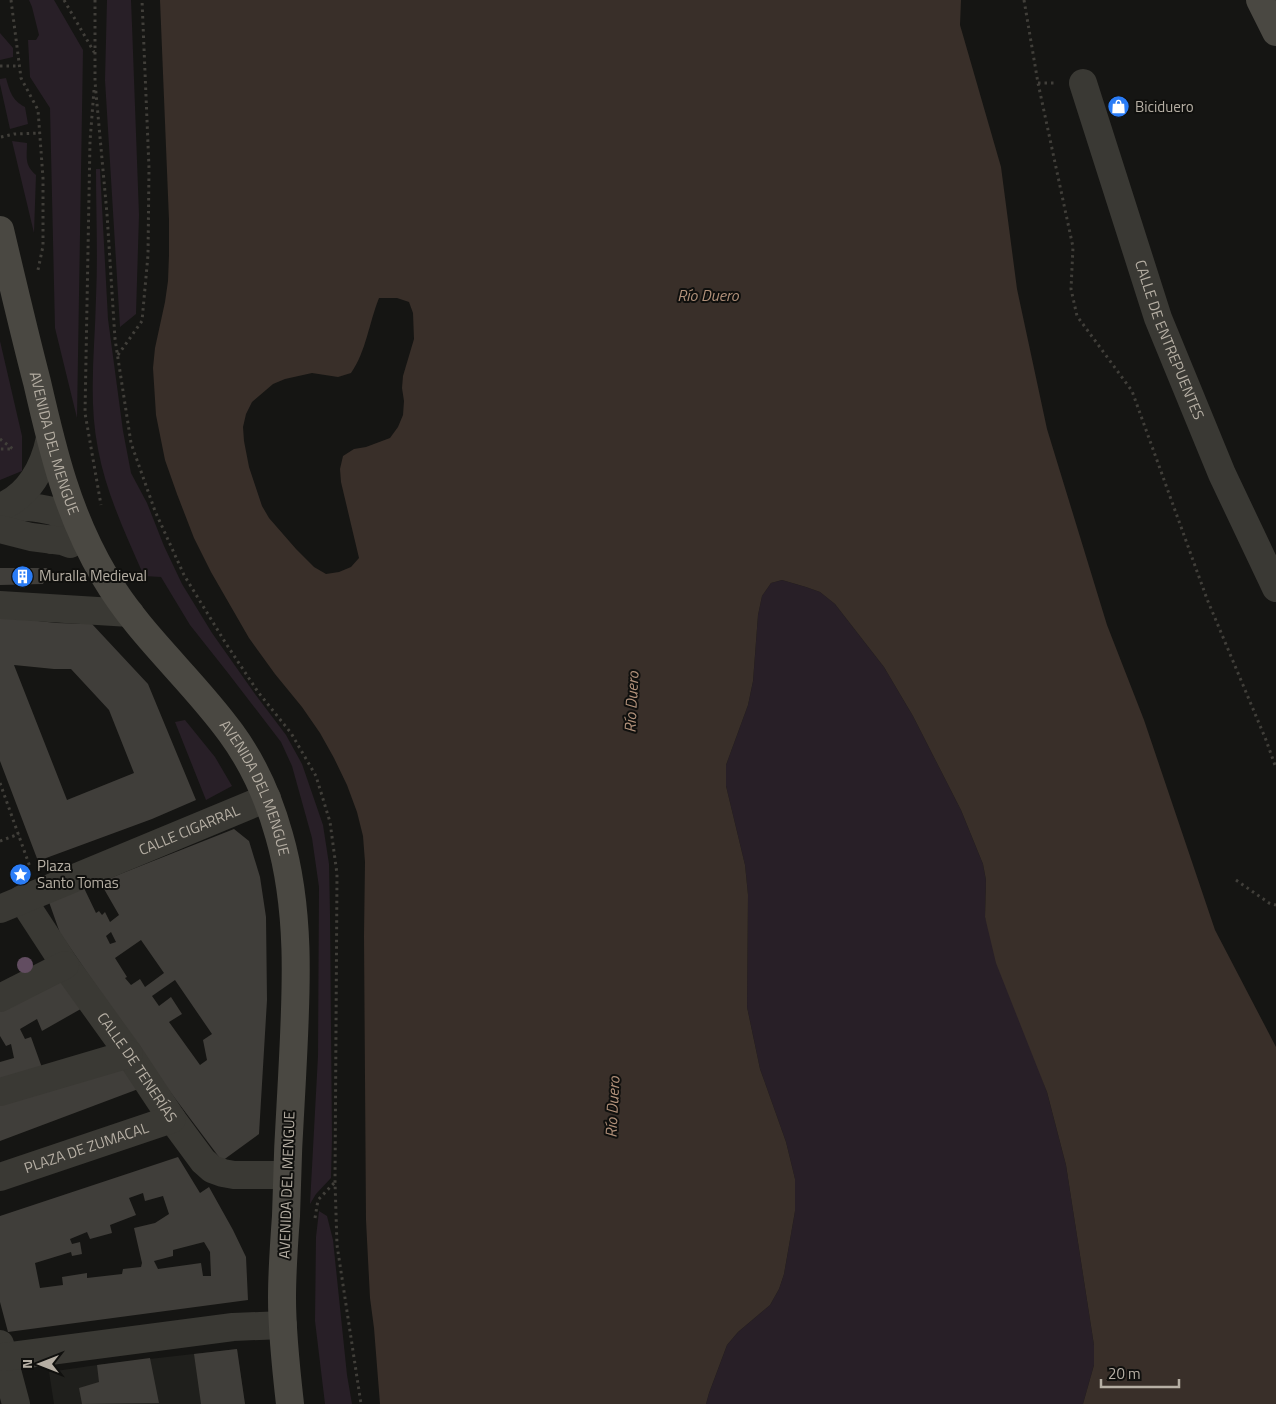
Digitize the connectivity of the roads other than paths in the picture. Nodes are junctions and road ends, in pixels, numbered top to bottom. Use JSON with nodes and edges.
{"nodes":[{"id":1,"x":1260,"y":0,"type":"edge"},
{"id":2,"x":1276,"y":32,"type":"edge"},
{"id":3,"x":1083,"y":83,"type":"dead end"},
{"id":4,"x":0,"y":230,"type":"edge"},
{"id":5,"x":50,"y":438,"type":"junction"},
{"id":6,"x":0,"y":507,"type":"edge"},
{"id":7,"x":76,"y":521,"type":"junction"},
{"id":8,"x":0,"y":529,"type":"edge"},
{"id":9,"x":52,"y":540,"type":"junction"},
{"id":10,"x":97,"y":564,"type":"junction"},
{"id":11,"x":1276,"y":588,"type":"edge"},
{"id":12,"x":0,"y":605,"type":"edge"},
{"id":13,"x":130,"y":613,"type":"junction"},
{"id":14,"x":267,"y":798,"type":"junction"},
{"id":15,"x":21,"y":900,"type":"edge"},
{"id":16,"x":65,"y":965,"type":"junction"},
{"id":17,"x":3,"y":992,"type":"edge"},
{"id":18,"x":129,"y":1054,"type":"junction"},
{"id":19,"x":0,"y":1092,"type":"edge"},
{"id":20,"x":172,"y":1119,"type":"junction"},
{"id":21,"x":287,"y":1175,"type":"junction"},
{"id":22,"x":0,"y":1177,"type":"edge"},
{"id":23,"x":283,"y":1325,"type":"junction"},
{"id":24,"x":2,"y":1351,"type":"edge"},
{"id":25,"x":16,"y":1404,"type":"edge"},
{"id":26,"x":290,"y":1404,"type":"edge"}],
"edges":[{"from":1,"to":2,"type":"street"},
{"from":3,"to":11,"type":"street","name":"CALLE DE ENTREPUENTES"},
{"from":4,"to":5,"type":"street","name":"AVENIDA DEL MENGUE"},
{"from":5,"to":6,"type":"street"},
{"from":5,"to":7,"type":"street","name":"AVENIDA DEL MENGUE"},
{"from":6,"to":7,"type":"street"},
{"from":7,"to":9,"type":"street"},
{"from":7,"to":10,"type":"street","name":"AVENIDA DEL MENGUE"},
{"from":8,"to":9,"type":"street"},
{"from":9,"to":10,"type":"street"},
{"from":10,"to":13,"type":"street","name":"AVENIDA DEL MENGUE"},
{"from":12,"to":13,"type":"street"},
{"from":13,"to":14,"type":"street","name":"AVENIDA DEL MENGUE"},
{"from":14,"to":15,"type":"street","name":"CALLE CIGARRAL"},
{"from":14,"to":21,"type":"street","name":"AVENIDA DEL MENGUE"},
{"from":15,"to":16,"type":"street","name":"CALLE DE TENERÍAS"},
{"from":16,"to":17,"type":"street"},
{"from":16,"to":18,"type":"street","name":"CALLE DE TENERÍAS"},
{"from":18,"to":19,"type":"street"},
{"from":18,"to":20,"type":"street","name":"CALLE DE TENERÍAS"},
{"from":20,"to":21,"type":"street","name":"CALLE DE TENERÍAS"},
{"from":20,"to":22,"type":"street","name":"PLAZA DE ZUMACAL"},
{"from":21,"to":23,"type":"street","name":"AVENIDA DEL MENGUE"},
{"from":23,"to":24,"type":"street"},
{"from":23,"to":26,"type":"street","name":"AVENIDA DEL MENGUE"},
{"from":24,"to":25,"type":"street"}]}
